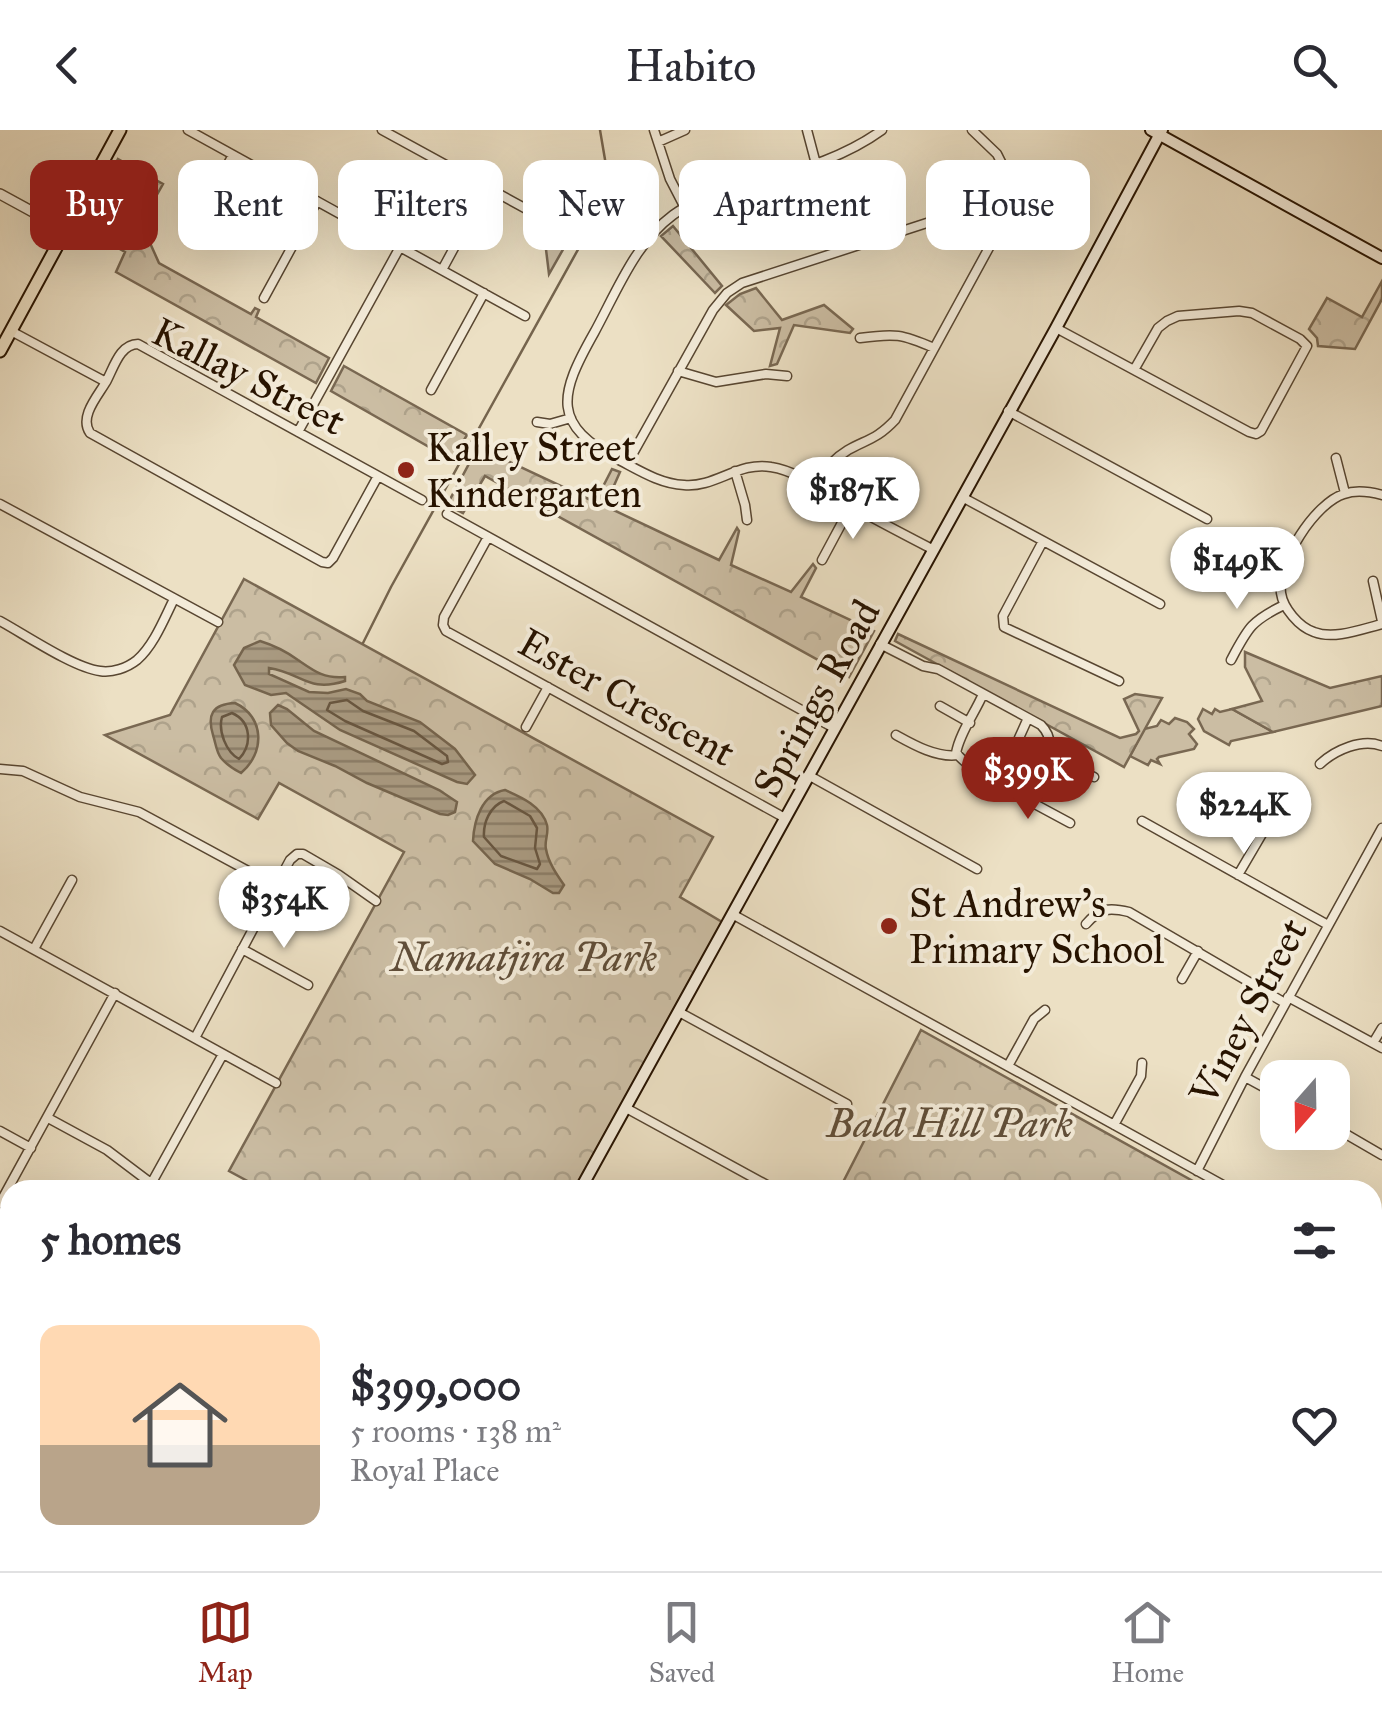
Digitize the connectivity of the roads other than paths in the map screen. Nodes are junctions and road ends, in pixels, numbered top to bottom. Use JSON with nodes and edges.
{"nodes":[{"id":1,"x":120,"y":130,"type":"edge"},
{"id":2,"x":188,"y":130,"type":"edge"},
{"id":3,"x":382,"y":130,"type":"edge"},
{"id":4,"x":654,"y":130,"type":"edge"},
{"id":5,"x":686,"y":130,"type":"edge"},
{"id":6,"x":806,"y":130,"type":"edge"},
{"id":7,"x":882,"y":130,"type":"edge"},
{"id":8,"x":972,"y":130,"type":"edge"},
{"id":9,"x":1160,"y":131,"type":"edge"},
{"id":10,"x":399,"y":134,"type":"edge"},
{"id":11,"x":658,"y":142,"type":"junction"},
{"id":12,"x":233,"y":155,"type":"junction"},
{"id":13,"x":104,"y":160,"type":"edge"},
{"id":14,"x":230,"y":160,"type":"edge"},
{"id":15,"x":242,"y":160,"type":"edge"},
{"id":16,"x":441,"y":160,"type":"edge"},
{"id":17,"x":815,"y":160,"type":"edge"},
{"id":18,"x":825,"y":160,"type":"edge"},
{"id":19,"x":1000,"y":160,"type":"edge"},
{"id":20,"x":0,"y":194,"type":"edge"},
{"id":21,"x":679,"y":197,"type":"edge"},
{"id":22,"x":30,"y":210,"type":"edge"},
{"id":23,"x":679,"y":212,"type":"edge"},
{"id":24,"x":926,"y":223,"type":"edge"},
{"id":25,"x":55,"y":250,"type":"edge"},
{"id":26,"x":290,"y":250,"type":"edge"},
{"id":27,"x":398,"y":250,"type":"edge"},
{"id":28,"x":405,"y":250,"type":"edge"},
{"id":29,"x":453,"y":250,"type":"edge"},
{"id":30,"x":988,"y":250,"type":"edge"},
{"id":31,"x":1382,"y":255,"type":"edge"},
{"id":32,"x":442,"y":270,"type":"junction"},
{"id":33,"x":484,"y":292,"type":"junction"},
{"id":34,"x":264,"y":298,"type":"dead end"},
{"id":35,"x":525,"y":316,"type":"dead end"},
{"id":36,"x":1056,"y":328,"type":"junction"},
{"id":37,"x":11,"y":331,"type":"junction"},
{"id":38,"x":860,"y":338,"type":"dead end"},
{"id":39,"x":934,"y":348,"type":"junction"},
{"id":40,"x":0,"y":351,"type":"edge"},
{"id":41,"x":1134,"y":370,"type":"junction"},
{"id":42,"x":678,"y":371,"type":"junction"},
{"id":43,"x":788,"y":376,"type":"dead end"},
{"id":44,"x":106,"y":382,"type":"junction"},
{"id":45,"x":432,"y":390,"type":"dead end"},
{"id":46,"x":1008,"y":411,"type":"junction"},
{"id":47,"x":571,"y":418,"type":"junction"},
{"id":48,"x":537,"y":422,"type":"dead end"},
{"id":49,"x":298,"y":432,"type":"junction"},
{"id":50,"x":1336,"y":458,"type":"dead end"},
{"id":51,"x":627,"y":464,"type":"junction"},
{"id":52,"x":735,"y":471,"type":"junction"},
{"id":53,"x":378,"y":476,"type":"junction"},
{"id":54,"x":814,"y":485,"type":"junction"},
{"id":55,"x":1345,"y":493,"type":"junction"},
{"id":56,"x":1382,"y":495,"type":"edge"},
{"id":57,"x":961,"y":497,"type":"junction"},
{"id":58,"x":422,"y":500,"type":"dead end"},
{"id":59,"x":0,"y":504,"type":"edge"},
{"id":60,"x":852,"y":506,"type":"junction"},
{"id":61,"x":447,"y":514,"type":"dead end"},
{"id":62,"x":1206,"y":519,"type":"dead end"},
{"id":63,"x":747,"y":520,"type":"dead end"},
{"id":64,"x":488,"y":537,"type":"junction"},
{"id":65,"x":1043,"y":542,"type":"junction"},
{"id":66,"x":932,"y":550,"type":"junction"},
{"id":67,"x":822,"y":560,"type":"dead end"},
{"id":68,"x":1374,"y":581,"type":"dead end"},
{"id":69,"x":174,"y":599,"type":"junction"},
{"id":70,"x":1160,"y":604,"type":"dead end"},
{"id":71,"x":1284,"y":605,"type":"junction"},
{"id":72,"x":0,"y":621,"type":"edge"},
{"id":73,"x":218,"y":622,"type":"dead end"},
{"id":74,"x":1382,"y":623,"type":"edge"},
{"id":75,"x":880,"y":644,"type":"junction"},
{"id":76,"x":1231,"y":660,"type":"dead end"},
{"id":77,"x":1119,"y":681,"type":"dead end"},
{"id":78,"x":548,"y":687,"type":"junction"},
{"id":79,"x":984,"y":694,"type":"junction"},
{"id":80,"x":940,"y":706,"type":"dead end"},
{"id":81,"x":1028,"y":718,"type":"junction"},
{"id":82,"x":970,"y":723,"type":"junction"},
{"id":83,"x":526,"y":727,"type":"dead end"},
{"id":84,"x":834,"y":728,"type":"junction"},
{"id":85,"x":896,"y":736,"type":"dead end"},
{"id":86,"x":1019,"y":738,"type":"dead end"},
{"id":87,"x":1382,"y":746,"type":"edge"},
{"id":88,"x":958,"y":754,"type":"junction"},
{"id":89,"x":1048,"y":760,"type":"junction"},
{"id":90,"x":1320,"y":764,"type":"dead end"},
{"id":91,"x":0,"y":769,"type":"edge"},
{"id":92,"x":808,"y":775,"type":"junction"},
{"id":93,"x":1094,"y":777,"type":"dead end"},
{"id":94,"x":1028,"y":790,"type":"junction"},
{"id":95,"x":785,"y":818,"type":"junction"},
{"id":96,"x":1142,"y":822,"type":"dead end"},
{"id":97,"x":1268,"y":822,"type":"dead end"},
{"id":98,"x":1070,"y":823,"type":"dead end"},
{"id":99,"x":1382,"y":828,"type":"edge"},
{"id":100,"x":977,"y":869,"type":"dead end"},
{"id":101,"x":1238,"y":875,"type":"junction"},
{"id":102,"x":72,"y":880,"type":"dead end"},
{"id":103,"x":276,"y":886,"type":"junction"},
{"id":104,"x":376,"y":901,"type":"dead end"},
{"id":105,"x":732,"y":914,"type":"junction"},
{"id":106,"x":1086,"y":924,"type":"dead end"},
{"id":107,"x":1328,"y":925,"type":"junction"},
{"id":108,"x":0,"y":930,"type":"edge"},
{"id":109,"x":34,"y":949,"type":"junction"},
{"id":110,"x":242,"y":949,"type":"junction"},
{"id":111,"x":1198,"y":951,"type":"junction"},
{"id":112,"x":1182,"y":979,"type":"dead end"},
{"id":113,"x":308,"y":985,"type":"dead end"},
{"id":114,"x":115,"y":993,"type":"junction"},
{"id":115,"x":1286,"y":1000,"type":"junction"},
{"id":116,"x":1044,"y":1010,"type":"dead end"},
{"id":117,"x":679,"y":1012,"type":"junction"},
{"id":118,"x":1382,"y":1028,"type":"edge"},
{"id":119,"x":196,"y":1038,"type":"junction"},
{"id":120,"x":1378,"y":1046,"type":"edge"},
{"id":121,"x":223,"y":1054,"type":"junction"},
{"id":122,"x":1142,"y":1063,"type":"dead end"},
{"id":123,"x":1008,"y":1066,"type":"junction"},
{"id":124,"x":1245,"y":1076,"type":"junction"},
{"id":125,"x":276,"y":1083,"type":"dead end"},
{"id":126,"x":1260,"y":1085,"type":"edge"},
{"id":127,"x":847,"y":1104,"type":"dead end"},
{"id":128,"x":626,"y":1108,"type":"junction"},
{"id":129,"x":48,"y":1118,"type":"junction"},
{"id":130,"x":1114,"y":1124,"type":"junction"},
{"id":131,"x":0,"y":1131,"type":"edge"},
{"id":132,"x":1350,"y":1136,"type":"edge"},
{"id":133,"x":31,"y":1148,"type":"junction"},
{"id":134,"x":1382,"y":1155,"type":"edge"},
{"id":135,"x":1197,"y":1170,"type":"junction"},
{"id":136,"x":13,"y":1180,"type":"edge"},
{"id":137,"x":147,"y":1180,"type":"edge"},
{"id":138,"x":160,"y":1180,"type":"edge"},
{"id":139,"x":586,"y":1180,"type":"edge"},
{"id":140,"x":758,"y":1180,"type":"edge"},
{"id":141,"x":1214,"y":1180,"type":"edge"}],
"edges":[{"from":1,"to":13,"type":"main road"},
{"from":2,"to":12,"type":"street"},
{"from":3,"to":10,"type":"street"},
{"from":4,"to":11,"type":"street"},
{"from":5,"to":11,"type":"street"},
{"from":6,"to":17,"type":"street"},
{"from":7,"to":18,"type":"street"},
{"from":8,"to":19,"type":"street"},
{"from":9,"to":31,"type":"main road"},
{"from":9,"to":36,"type":"main road","name":"Springs Road"},
{"from":10,"to":16,"type":"street"},
{"from":11,"to":21,"type":"street"},
{"from":12,"to":14,"type":"street"},
{"from":12,"to":15,"type":"street"},
{"from":20,"to":22,"type":"street"},
{"from":23,"to":47,"type":"street"},
{"from":24,"to":42,"type":"street"},
{"from":25,"to":37,"type":"main road"},
{"from":26,"to":34,"type":"street"},
{"from":27,"to":49,"type":"street"},
{"from":28,"to":32,"type":"street"},
{"from":29,"to":32,"type":"street"},
{"from":30,"to":39,"type":"street"},
{"from":32,"to":33,"type":"street"},
{"from":33,"to":35,"type":"street"},
{"from":33,"to":45,"type":"street"},
{"from":36,"to":41,"type":"street"},
{"from":36,"to":46,"type":"main road","name":"Springs Road"},
{"from":37,"to":40,"type":"main road"},
{"from":37,"to":44,"type":"street","name":"Kallay Street"},
{"from":38,"to":39,"type":"street"},
{"from":39,"to":54,"type":"street"},
{"from":41,"to":41,"type":"street"},
{"from":42,"to":43,"type":"street"},
{"from":42,"to":51,"type":"street"},
{"from":44,"to":49,"type":"street","name":"Kallay Street"},
{"from":44,"to":53,"type":"street"},
{"from":46,"to":57,"type":"main road","name":"Springs Road"},
{"from":46,"to":62,"type":"street"},
{"from":47,"to":48,"type":"street"},
{"from":47,"to":51,"type":"street"},
{"from":49,"to":53,"type":"street","name":"Kallay Street"},
{"from":50,"to":55,"type":"street"},
{"from":51,"to":52,"type":"street"},
{"from":52,"to":54,"type":"street"},
{"from":52,"to":63,"type":"street"},
{"from":53,"to":58,"type":"street","name":"Kallay Street"},
{"from":54,"to":60,"type":"street"},
{"from":55,"to":56,"type":"street"},
{"from":55,"to":71,"type":"street"},
{"from":57,"to":65,"type":"street"},
{"from":57,"to":66,"type":"main road","name":"Springs Road"},
{"from":59,"to":69,"type":"street"},
{"from":60,"to":66,"type":"street"},
{"from":60,"to":67,"type":"street"},
{"from":61,"to":64,"type":"street"},
{"from":64,"to":78,"type":"street","name":"Ester Crescent"},
{"from":64,"to":84,"type":"street"},
{"from":65,"to":70,"type":"street"},
{"from":65,"to":77,"type":"street"},
{"from":66,"to":75,"type":"main road","name":"Springs Road"},
{"from":68,"to":74,"type":"street"},
{"from":69,"to":72,"type":"street"},
{"from":69,"to":73,"type":"street"},
{"from":71,"to":74,"type":"street"},
{"from":71,"to":76,"type":"street"},
{"from":75,"to":79,"type":"street"},
{"from":75,"to":84,"type":"main road","name":"Springs Road"},
{"from":78,"to":83,"type":"street"},
{"from":78,"to":95,"type":"street","name":"Ester Crescent"},
{"from":79,"to":81,"type":"street"},
{"from":79,"to":82,"type":"street"},
{"from":80,"to":82,"type":"street"},
{"from":81,"to":86,"type":"street"},
{"from":81,"to":89,"type":"street"},
{"from":82,"to":88,"type":"street"},
{"from":84,"to":92,"type":"main road","name":"Springs Road"},
{"from":85,"to":88,"type":"street"},
{"from":87,"to":90,"type":"street"},
{"from":88,"to":94,"type":"street"},
{"from":89,"to":93,"type":"street"},
{"from":89,"to":94,"type":"street"},
{"from":91,"to":103,"type":"street"},
{"from":92,"to":95,"type":"main road","name":"Springs Road"},
{"from":92,"to":100,"type":"street"},
{"from":94,"to":98,"type":"street"},
{"from":95,"to":105,"type":"main road","name":"Springs Road"},
{"from":96,"to":101,"type":"street"},
{"from":97,"to":101,"type":"street"},
{"from":99,"to":107,"type":"street","name":"Viney Street"},
{"from":101,"to":107,"type":"street"},
{"from":102,"to":109,"type":"street"},
{"from":103,"to":104,"type":"street"},
{"from":103,"to":110,"type":"street"},
{"from":105,"to":117,"type":"main road","name":"Springs Road"},
{"from":105,"to":123,"type":"street"},
{"from":106,"to":111,"type":"street"},
{"from":107,"to":115,"type":"street","name":"Viney Street"},
{"from":108,"to":109,"type":"street"},
{"from":109,"to":114,"type":"street"},
{"from":110,"to":113,"type":"street"},
{"from":110,"to":119,"type":"street"},
{"from":111,"to":112,"type":"street"},
{"from":111,"to":115,"type":"street"},
{"from":114,"to":119,"type":"street"},
{"from":114,"to":129,"type":"street"},
{"from":115,"to":120,"type":"street"},
{"from":115,"to":124,"type":"street","name":"Viney Street"},
{"from":116,"to":123,"type":"street"},
{"from":117,"to":127,"type":"street"},
{"from":117,"to":128,"type":"main road","name":"Springs Road"},
{"from":118,"to":120,"type":"street"},
{"from":119,"to":121,"type":"street"},
{"from":121,"to":125,"type":"street"},
{"from":121,"to":138,"type":"street"},
{"from":122,"to":130,"type":"street"},
{"from":123,"to":130,"type":"street"},
{"from":124,"to":126,"type":"street"},
{"from":124,"to":135,"type":"street","name":"Viney Street"},
{"from":128,"to":139,"type":"main road","name":"Springs Road"},
{"from":128,"to":140,"type":"street"},
{"from":129,"to":133,"type":"street"},
{"from":129,"to":137,"type":"street"},
{"from":130,"to":135,"type":"street"},
{"from":131,"to":133,"type":"street"},
{"from":132,"to":134,"type":"street"},
{"from":133,"to":136,"type":"street"},
{"from":135,"to":141,"type":"street"}]}
